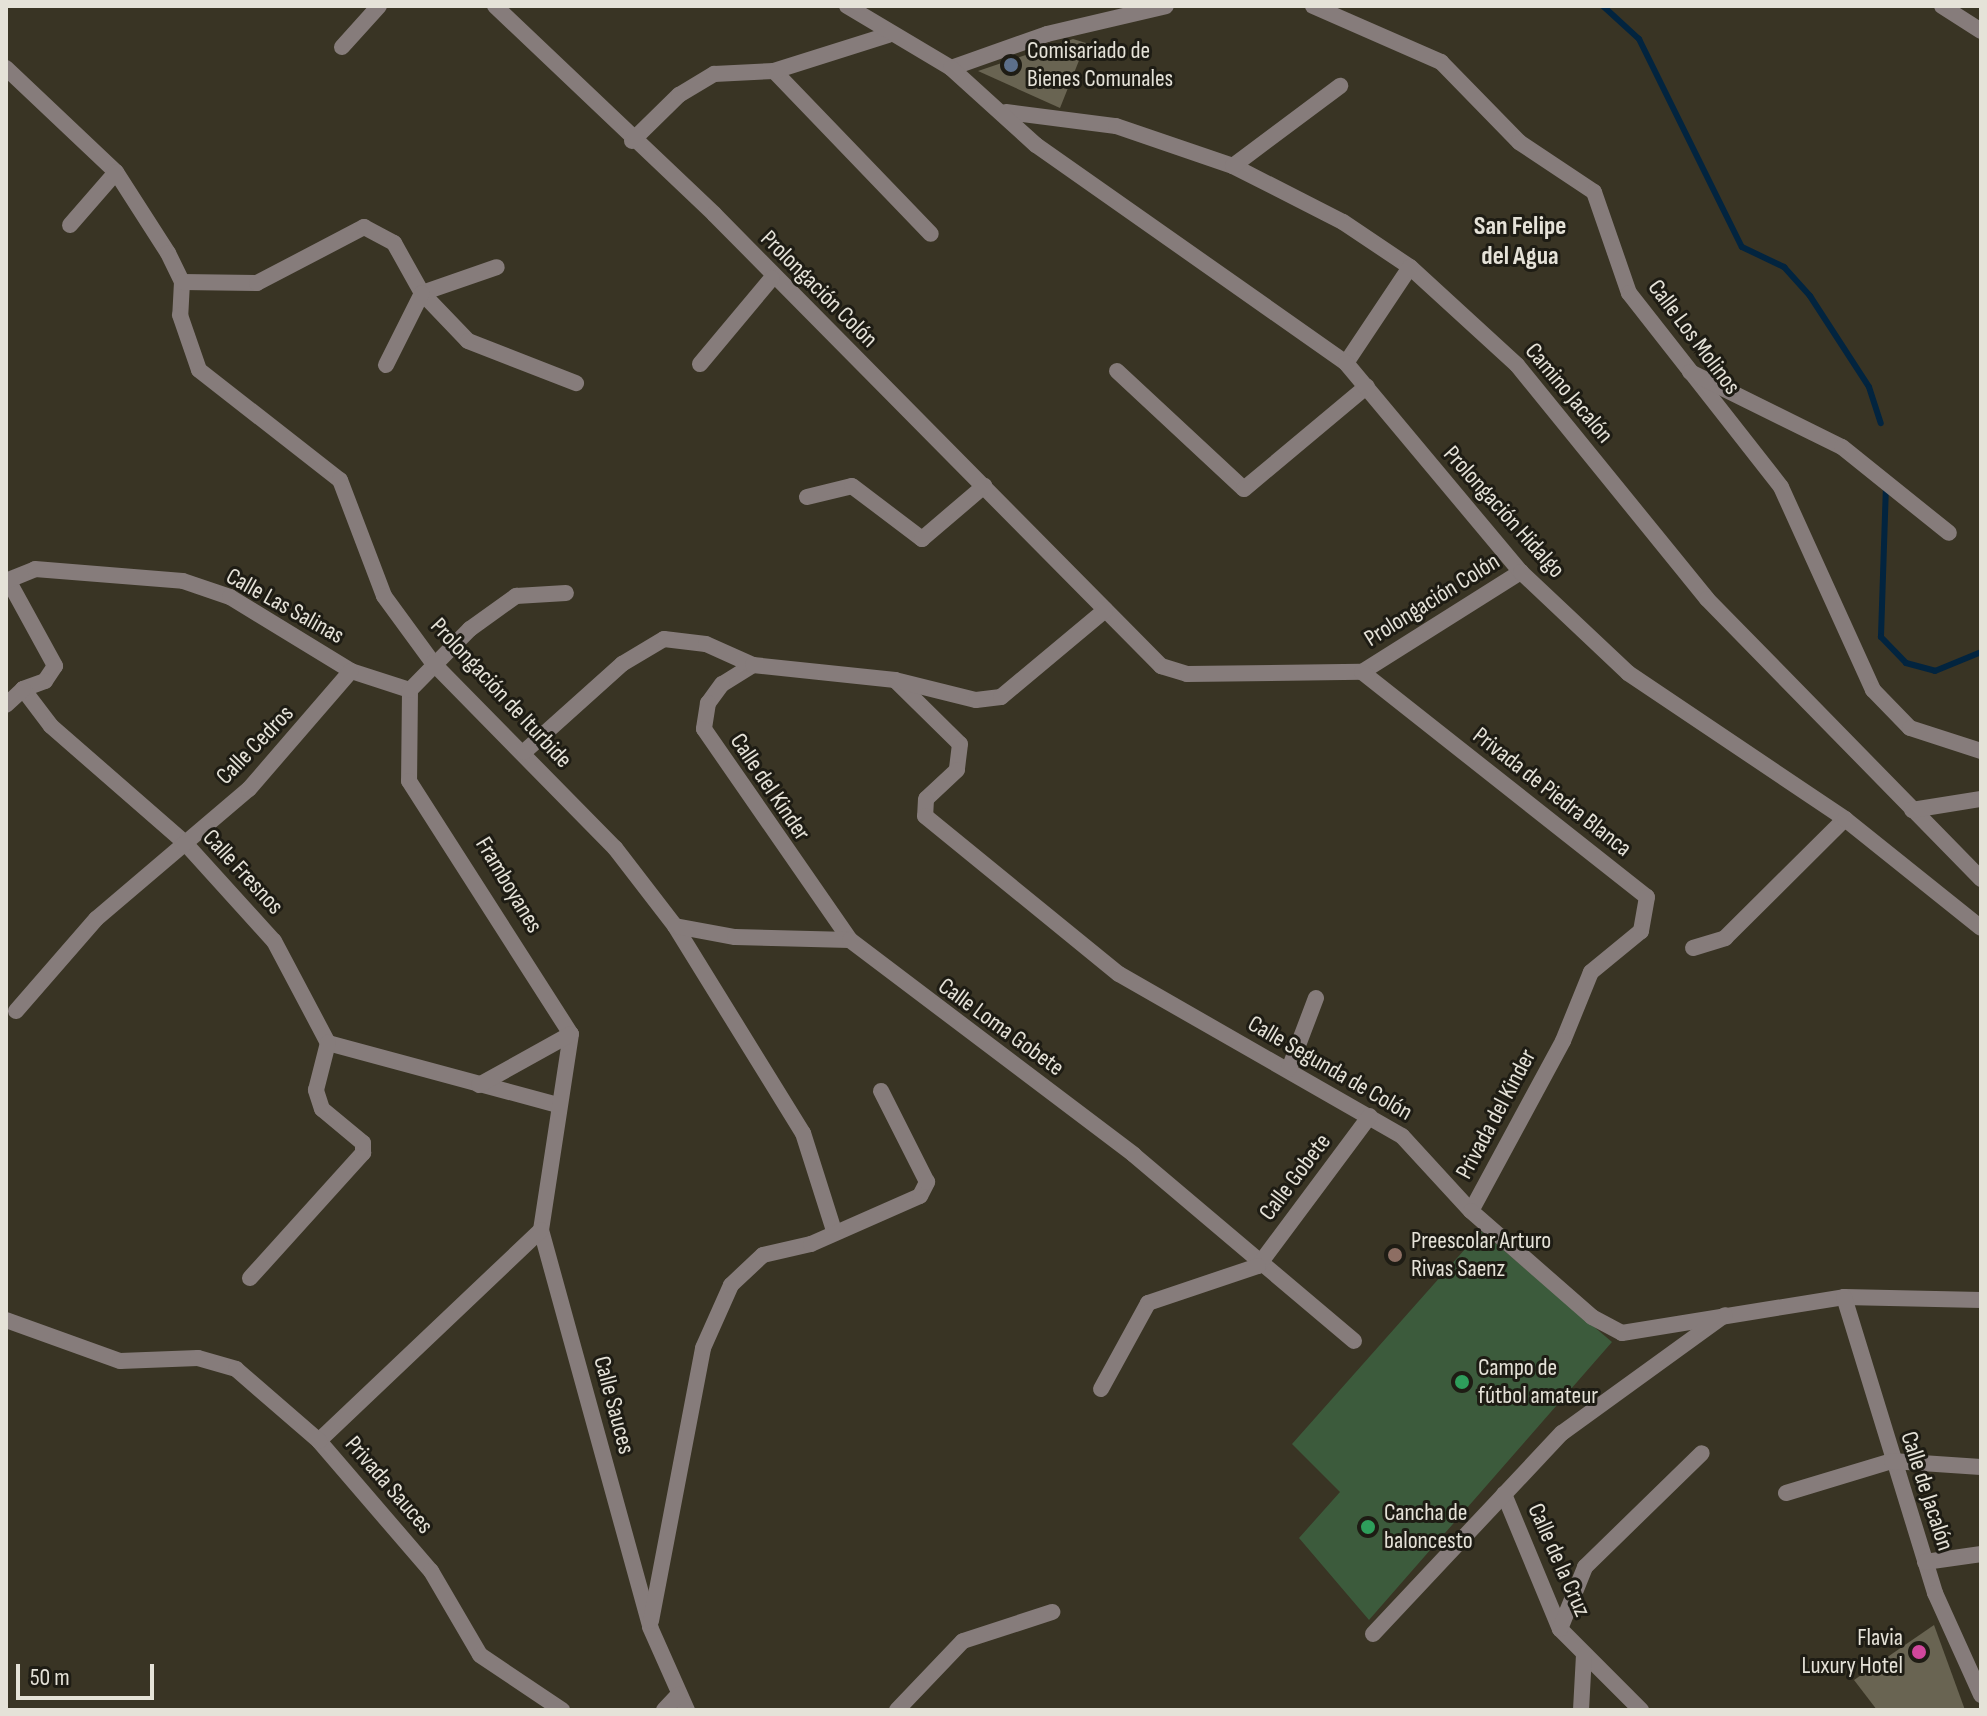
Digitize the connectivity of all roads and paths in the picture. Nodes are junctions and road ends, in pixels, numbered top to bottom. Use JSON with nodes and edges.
{"nodes":[{"id":1,"x":379,"y":6,"type":"edge"},
{"id":2,"x":495,"y":6,"type":"edge"},
{"id":3,"x":847,"y":6,"type":"edge"},
{"id":4,"x":1166,"y":6,"type":"edge"},
{"id":5,"x":1313,"y":6,"type":"edge"},
{"id":6,"x":1942,"y":6,"type":"edge"},
{"id":7,"x":1981,"y":31,"type":"edge"},
{"id":8,"x":888,"y":35,"type":"junction"},
{"id":9,"x":342,"y":47,"type":"dead end"},
{"id":10,"x":6,"y":68,"type":"edge"},
{"id":11,"x":951,"y":68,"type":"junction"},
{"id":12,"x":774,"y":71,"type":"junction"},
{"id":13,"x":1340,"y":86,"type":"dead end"},
{"id":14,"x":1006,"y":112,"type":"junction"},
{"id":15,"x":632,"y":141,"type":"junction"},
{"id":16,"x":1233,"y":166,"type":"junction"},
{"id":17,"x":116,"y":172,"type":"junction"},
{"id":18,"x":70,"y":225,"type":"dead end"},
{"id":19,"x":931,"y":234,"type":"dead end"},
{"id":20,"x":497,"y":267,"type":"dead end"},
{"id":21,"x":1410,"y":267,"type":"junction"},
{"id":22,"x":772,"y":278,"type":"junction"},
{"id":23,"x":182,"y":282,"type":"junction"},
{"id":24,"x":422,"y":293,"type":"junction"},
{"id":25,"x":1346,"y":363,"type":"junction"},
{"id":26,"x":700,"y":364,"type":"dead end"},
{"id":27,"x":386,"y":365,"type":"dead end"},
{"id":28,"x":1684,"y":369,"type":"junction"},
{"id":29,"x":1117,"y":371,"type":"dead end"},
{"id":30,"x":576,"y":383,"type":"dead end"},
{"id":31,"x":1367,"y":386,"type":"junction"},
{"id":32,"x":984,"y":486,"type":"junction"},
{"id":33,"x":807,"y":497,"type":"dead end"},
{"id":34,"x":1949,"y":533,"type":"dead end"},
{"id":35,"x":1521,"y":572,"type":"junction"},
{"id":36,"x":7,"y":581,"type":"edge"},
{"id":37,"x":566,"y":593,"type":"dead end"},
{"id":38,"x":1105,"y":610,"type":"junction"},
{"id":39,"x":433,"y":663,"type":"junction"},
{"id":40,"x":753,"y":665,"type":"junction"},
{"id":41,"x":351,"y":671,"type":"junction"},
{"id":42,"x":1362,"y":672,"type":"junction"},
{"id":43,"x":895,"y":680,"type":"junction"},
{"id":44,"x":23,"y":689,"type":"junction"},
{"id":45,"x":410,"y":690,"type":"junction"},
{"id":46,"x":6,"y":705,"type":"edge"},
{"id":47,"x":1981,"y":751,"type":"edge"},
{"id":48,"x":524,"y":752,"type":"junction"},
{"id":49,"x":1981,"y":799,"type":"edge"},
{"id":50,"x":1912,"y":810,"type":"junction"},
{"id":51,"x":1845,"y":819,"type":"junction"},
{"id":52,"x":185,"y":843,"type":"junction"},
{"id":53,"x":1981,"y":879,"type":"edge"},
{"id":54,"x":675,"y":926,"type":"junction"},
{"id":55,"x":1981,"y":928,"type":"edge"},
{"id":56,"x":850,"y":940,"type":"junction"},
{"id":57,"x":1693,"y":948,"type":"dead end"},
{"id":58,"x":1602,"y":958,"type":"joint"},
{"id":59,"x":1316,"y":998,"type":"dead end"},
{"id":60,"x":16,"y":1011,"type":"dead end"},
{"id":61,"x":571,"y":1034,"type":"junction"},
{"id":62,"x":328,"y":1043,"type":"junction"},
{"id":63,"x":1289,"y":1069,"type":"junction"},
{"id":64,"x":479,"y":1085,"type":"junction"},
{"id":65,"x":881,"y":1091,"type":"dead end"},
{"id":66,"x":558,"y":1105,"type":"junction"},
{"id":67,"x":1370,"y":1116,"type":"junction"},
{"id":68,"x":1471,"y":1211,"type":"junction"},
{"id":69,"x":541,"y":1230,"type":"junction"},
{"id":70,"x":834,"y":1231,"type":"junction"},
{"id":71,"x":1258,"y":1266,"type":"junction"},
{"id":72,"x":250,"y":1278,"type":"dead end"},
{"id":73,"x":1844,"y":1297,"type":"junction"},
{"id":74,"x":1981,"y":1300,"type":"edge"},
{"id":75,"x":1726,"y":1314,"type":"junction"},
{"id":76,"x":6,"y":1320,"type":"edge"},
{"id":77,"x":1354,"y":1341,"type":"dead end"},
{"id":78,"x":1101,"y":1389,"type":"dead end"},
{"id":79,"x":319,"y":1441,"type":"junction"},
{"id":80,"x":1702,"y":1453,"type":"dead end"},
{"id":81,"x":1892,"y":1461,"type":"junction"},
{"id":82,"x":1981,"y":1467,"type":"edge"},
{"id":83,"x":1786,"y":1493,"type":"dead end"},
{"id":84,"x":1504,"y":1494,"type":"junction"},
{"id":85,"x":1981,"y":1554,"type":"edge"},
{"id":86,"x":1925,"y":1562,"type":"junction"},
{"id":87,"x":1052,"y":1612,"type":"dead end"},
{"id":88,"x":650,"y":1627,"type":"junction"},
{"id":89,"x":1560,"y":1629,"type":"junction"},
{"id":90,"x":1373,"y":1634,"type":"dead end"},
{"id":91,"x":1584,"y":1654,"type":"junction"},
{"id":92,"x":678,"y":1695,"type":"junction"},
{"id":93,"x":1981,"y":1695,"type":"edge"},
{"id":94,"x":562,"y":1710,"type":"edge"},
{"id":95,"x":664,"y":1710,"type":"edge"},
{"id":96,"x":687,"y":1710,"type":"edge"},
{"id":97,"x":897,"y":1710,"type":"edge"},
{"id":98,"x":1581,"y":1710,"type":"edge"},
{"id":99,"x":1641,"y":1710,"type":"edge"}],
"edges":[{"from":1,"to":9,"type":"street"},
{"from":2,"to":15,"type":"street","name":"Prolongación Colón"},
{"from":3,"to":8,"type":"street","name":"Prolongación Hidalgo"},
{"from":4,"to":11,"type":"street"},
{"from":5,"to":28,"type":"street","name":"Calle Los Molinos"},
{"from":6,"to":7,"type":"street"},
{"from":8,"to":11,"type":"street","name":"Prolongación Hidalgo"},
{"from":8,"to":12,"type":"street"},
{"from":10,"to":17,"type":"street"},
{"from":11,"to":14,"type":"street","name":"Prolongación Hidalgo"},
{"from":12,"to":15,"type":"street"},
{"from":12,"to":19,"type":"street"},
{"from":13,"to":16,"type":"street"},
{"from":14,"to":16,"type":"street","name":"Camino Jacalón"},
{"from":14,"to":25,"type":"street","name":"Prolongación Hidalgo"},
{"from":15,"to":22,"type":"street","name":"Prolongación Colón"},
{"from":16,"to":21,"type":"street","name":"Camino Jacalón"},
{"from":17,"to":18,"type":"street"},
{"from":17,"to":23,"type":"street"},
{"from":20,"to":24,"type":"street"},
{"from":21,"to":25,"type":"street"},
{"from":21,"to":50,"type":"street","name":"Camino Jacalón"},
{"from":22,"to":26,"type":"street"},
{"from":22,"to":32,"type":"street","name":"Prolongación Colón"},
{"from":23,"to":24,"type":"street"},
{"from":23,"to":39,"type":"street","name":"Prolongación de Iturbide"},
{"from":24,"to":27,"type":"street"},
{"from":24,"to":30,"type":"street"},
{"from":25,"to":31,"type":"street","name":"Prolongación Hidalgo"},
{"from":28,"to":34,"type":"street"},
{"from":28,"to":47,"type":"street","name":"Calle Los Molinos"},
{"from":29,"to":31,"type":"street"},
{"from":31,"to":35,"type":"street","name":"Prolongación Hidalgo"},
{"from":32,"to":33,"type":"street"},
{"from":32,"to":38,"type":"street","name":"Prolongación Colón"},
{"from":35,"to":42,"type":"street","name":"Prolongación Colón"},
{"from":35,"to":51,"type":"street","name":"Prolongación Hidalgo"},
{"from":36,"to":41,"type":"street","name":"Calle Las Salinas"},
{"from":36,"to":44,"type":"street"},
{"from":37,"to":39,"type":"street"},
{"from":38,"to":42,"type":"street","name":"Prolongación Colón"},
{"from":38,"to":43,"type":"street"},
{"from":39,"to":45,"type":"street"},
{"from":39,"to":48,"type":"street","name":"Prolongación de Iturbide"},
{"from":40,"to":43,"type":"street"},
{"from":40,"to":48,"type":"street"},
{"from":40,"to":56,"type":"street","name":"Calle del Kinder"},
{"from":41,"to":45,"type":"street"},
{"from":41,"to":52,"type":"street","name":"Calle Cedros"},
{"from":42,"to":58,"type":"street","name":"Privada de Piedra Blanca"},
{"from":43,"to":63,"type":"street","name":"Calle Segunda de Colón"},
{"from":44,"to":46,"type":"street"},
{"from":44,"to":52,"type":"street","name":"Calle Fresnos"},
{"from":45,"to":61,"type":"street","name":"Framboyanes"},
{"from":48,"to":54,"type":"street","name":"Prolongación de Iturbide"},
{"from":49,"to":50,"type":"street"},
{"from":50,"to":53,"type":"street","name":"Camino Jacalón"},
{"from":51,"to":55,"type":"street","name":"Prolongación Hidalgo"},
{"from":51,"to":57,"type":"street"},
{"from":52,"to":60,"type":"street","name":"Calle Cedros"},
{"from":52,"to":62,"type":"street","name":"Calle Fresnos"},
{"from":54,"to":56,"type":"street"},
{"from":54,"to":70,"type":"street","name":"Prolongación de Iturbide"},
{"from":56,"to":71,"type":"street","name":"Calle Loma Gobete"},
{"from":58,"to":68,"type":"street","name":"Privada del Kinder"},
{"from":59,"to":63,"type":"street"},
{"from":61,"to":64,"type":"street"},
{"from":61,"to":66,"type":"street"},
{"from":62,"to":64,"type":"street"},
{"from":62,"to":72,"type":"street"},
{"from":63,"to":67,"type":"street","name":"Calle Segunda de Colón"},
{"from":64,"to":66,"type":"street"},
{"from":65,"to":70,"type":"street"},
{"from":66,"to":69,"type":"street","name":"Calle Sauces"},
{"from":67,"to":68,"type":"street","name":"Calle Segunda de Colón"},
{"from":67,"to":71,"type":"street","name":"Calle Gobete"},
{"from":68,"to":75,"type":"street","name":"Calle Segunda de Colón"},
{"from":69,"to":79,"type":"street","name":"Privada Sauces"},
{"from":69,"to":88,"type":"street","name":"Calle Sauces"},
{"from":70,"to":88,"type":"street"},
{"from":71,"to":77,"type":"street"},
{"from":71,"to":78,"type":"street"},
{"from":73,"to":74,"type":"street","name":"Calle Segunda de Colón"},
{"from":73,"to":75,"type":"street","name":"Calle Segunda de Colón"},
{"from":73,"to":81,"type":"street","name":"Calle de Jacalón"},
{"from":75,"to":84,"type":"street"},
{"from":76,"to":79,"type":"street"},
{"from":79,"to":94,"type":"street","name":"Privada Sauces"},
{"from":80,"to":89,"type":"street"},
{"from":81,"to":82,"type":"street"},
{"from":81,"to":83,"type":"street"},
{"from":81,"to":86,"type":"street","name":"Calle de Jacalón"},
{"from":84,"to":89,"type":"street","name":"Calle de la Cruz"},
{"from":84,"to":90,"type":"street"},
{"from":85,"to":86,"type":"street"},
{"from":86,"to":93,"type":"street","name":"Calle de Jacalón"},
{"from":87,"to":97,"type":"street"},
{"from":88,"to":92,"type":"street","name":"Calle Sauces"},
{"from":89,"to":91,"type":"street","name":"Calle de la Cruz"},
{"from":91,"to":98,"type":"street"},
{"from":91,"to":99,"type":"street","name":"Calle de la Cruz"},
{"from":92,"to":95,"type":"street"},
{"from":92,"to":96,"type":"street","name":"Calle Sauces"}]}
